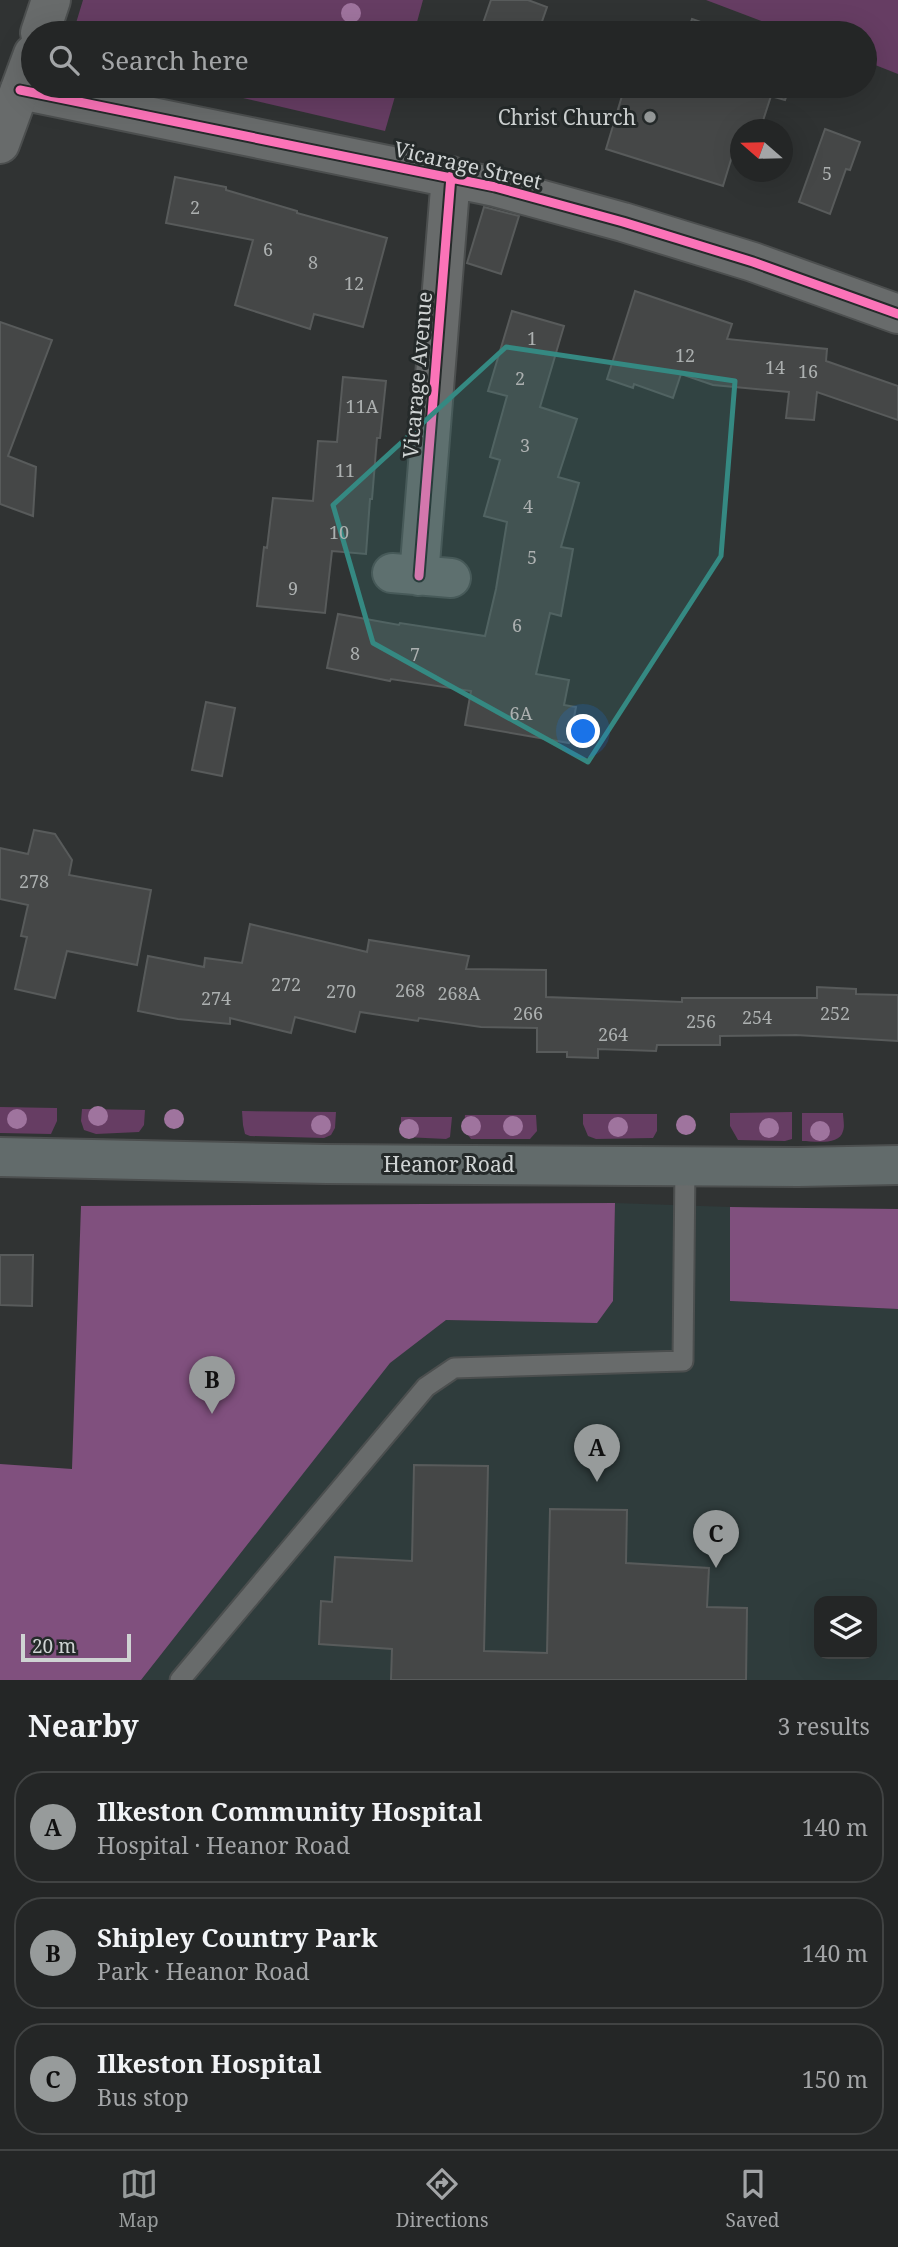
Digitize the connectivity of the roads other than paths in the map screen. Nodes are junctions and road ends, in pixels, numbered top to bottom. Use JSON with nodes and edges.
{"nodes":[{"id":1,"x":51,"y":0,"type":"edge"},
{"id":2,"x":44,"y":21,"type":"edge"},
{"id":3,"x":21,"y":78,"type":"edge"},
{"id":4,"x":12,"y":96,"type":"edge"},
{"id":5,"x":23,"y":98,"type":"edge"},
{"id":6,"x":0,"y":144,"type":"edge"},
{"id":7,"x":451,"y":176,"type":"junction"},
{"id":8,"x":898,"y":314,"type":"edge"},
{"id":9,"x":421,"y":576,"type":"dead end"},
{"id":10,"x":0,"y":1157,"type":"edge"},
{"id":11,"x":685,"y":1165,"type":"junction"},
{"id":12,"x":898,"y":1166,"type":"edge"},
{"id":13,"x":180,"y":1680,"type":"edge"}],
"edges":[{"from":1,"to":2,"type":"street"},
{"from":3,"to":4,"type":"street"},
{"from":4,"to":6,"type":"street"},
{"from":5,"to":7,"type":"street","name":"Vicarage Street"},
{"from":7,"to":8,"type":"street","name":"Vicarage Street"},
{"from":7,"to":9,"type":"street","name":"Vicarage Avenue"},
{"from":10,"to":11,"type":"main road","name":"Heanor Road"},
{"from":11,"to":12,"type":"main road","name":"Heanor Road"},
{"from":11,"to":13,"type":"lane"}]}
